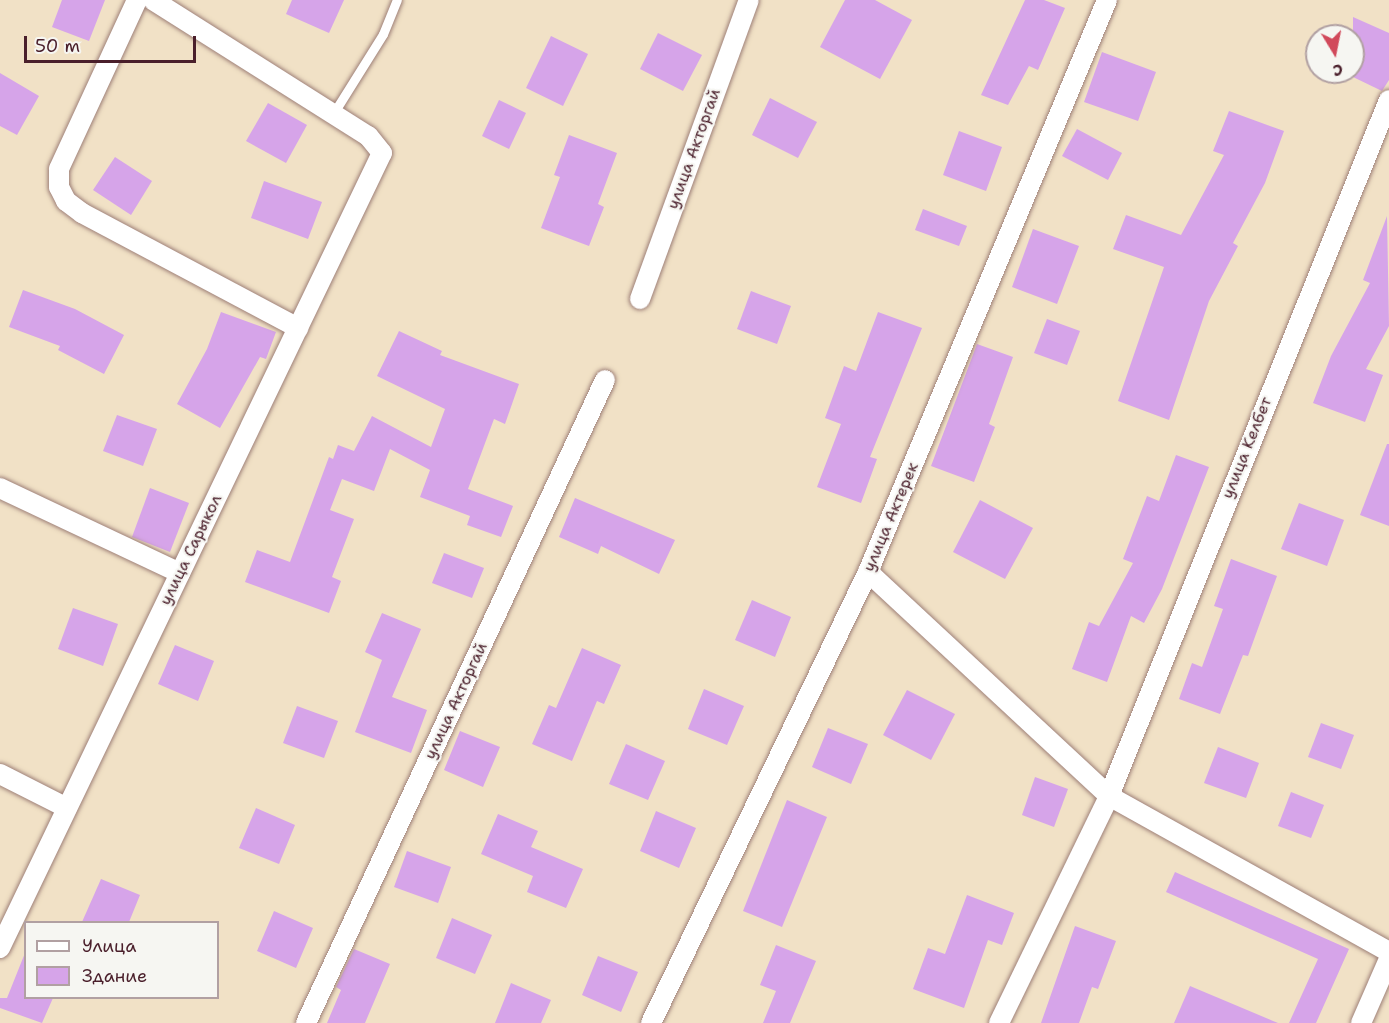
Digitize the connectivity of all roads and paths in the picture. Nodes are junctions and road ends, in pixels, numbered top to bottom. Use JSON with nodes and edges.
{"nodes":[{"id":1,"x":137,"y":0,"type":"edge"},
{"id":2,"x":153,"y":0,"type":"edge"},
{"id":3,"x":397,"y":0,"type":"edge"},
{"id":4,"x":748,"y":0,"type":"edge"},
{"id":5,"x":1107,"y":0,"type":"edge"},
{"id":6,"x":1389,"y":100,"type":"edge"},
{"id":7,"x":333,"y":114,"type":"junction"},
{"id":8,"x":640,"y":299,"type":"dead end"},
{"id":9,"x":298,"y":328,"type":"junction"},
{"id":10,"x":605,"y":380,"type":"dead end"},
{"id":11,"x":0,"y":488,"type":"edge"},
{"id":12,"x":868,"y":572,"type":"junction"},
{"id":13,"x":180,"y":573,"type":"junction"},
{"id":14,"x":0,"y":774,"type":"edge"},
{"id":15,"x":1109,"y":796,"type":"junction"},
{"id":16,"x":67,"y":808,"type":"junction"},
{"id":17,"x":0,"y":948,"type":"edge"},
{"id":18,"x":1389,"y":952,"type":"edge"},
{"id":19,"x":1389,"y":959,"type":"edge"},
{"id":20,"x":306,"y":1023,"type":"edge"},
{"id":21,"x":651,"y":1023,"type":"edge"},
{"id":22,"x":999,"y":1023,"type":"edge"},
{"id":23,"x":1361,"y":1023,"type":"edge"}],
"edges":[{"from":1,"to":9,"type":"street"},
{"from":2,"to":7,"type":"street"},
{"from":3,"to":7,"type":"lane"},
{"from":4,"to":8,"type":"street","name":"улица Акторгай"},
{"from":5,"to":12,"type":"street","name":"улица Актерек"},
{"from":6,"to":15,"type":"street","name":"улица Келбет"},
{"from":7,"to":9,"type":"street","name":"улица Сарыкол"},
{"from":9,"to":13,"type":"street","name":"улица Сарыкол"},
{"from":10,"to":20,"type":"street","name":"улица Акторгай"},
{"from":11,"to":13,"type":"street"},
{"from":12,"to":15,"type":"street"},
{"from":12,"to":21,"type":"street","name":"улица Актерек"},
{"from":13,"to":16,"type":"street","name":"улица Сарыкол"},
{"from":14,"to":16,"type":"street"},
{"from":15,"to":18,"type":"street"},
{"from":15,"to":22,"type":"street","name":"улица Келбет"},
{"from":16,"to":17,"type":"street","name":"улица Сарыкол"},
{"from":19,"to":23,"type":"street"}]}
